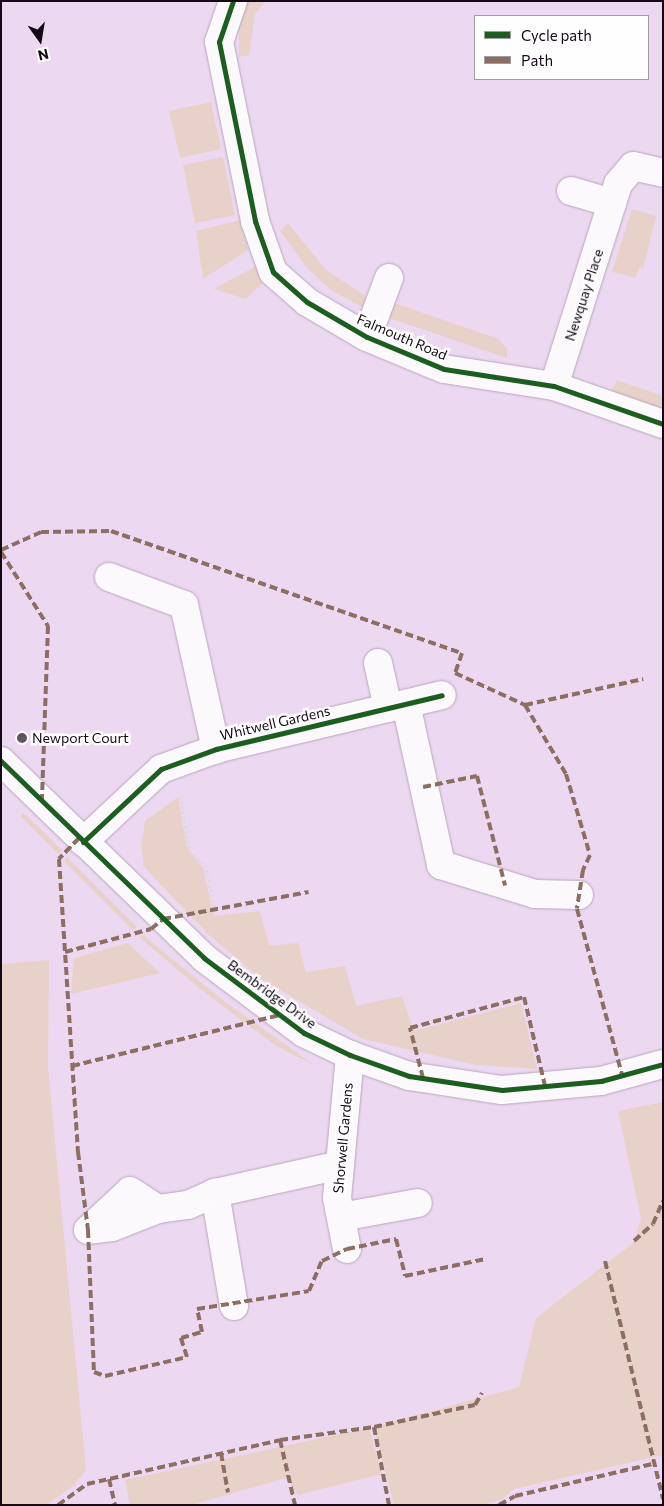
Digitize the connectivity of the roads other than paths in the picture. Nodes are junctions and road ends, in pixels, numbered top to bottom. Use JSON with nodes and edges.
{"nodes":[{"id":1,"x":233,"y":1,"type":"edge"},
{"id":2,"x":663,"y":172,"type":"edge"},
{"id":3,"x":571,"y":191,"type":"dead end"},
{"id":4,"x":615,"y":194,"type":"junction"},
{"id":5,"x":389,"y":278,"type":"dead end"},
{"id":6,"x":367,"y":337,"type":"junction"},
{"id":7,"x":554,"y":386,"type":"junction"},
{"id":8,"x":663,"y":424,"type":"edge"},
{"id":9,"x":109,"y":577,"type":"dead end"},
{"id":10,"x":378,"y":663,"type":"dead end"},
{"id":11,"x":442,"y":695,"type":"dead end"},
{"id":12,"x":397,"y":706,"type":"junction"},
{"id":13,"x":216,"y":749,"type":"junction"},
{"id":14,"x":1,"y":760,"type":"edge"},
{"id":15,"x":83,"y":842,"type":"junction"},
{"id":16,"x":579,"y":895,"type":"dead end"},
{"id":17,"x":350,"y":1055,"type":"junction"},
{"id":18,"x":663,"y":1064,"type":"edge"},
{"id":19,"x":340,"y":1166,"type":"junction"},
{"id":20,"x":215,"y":1193,"type":"junction"},
{"id":21,"x":418,"y":1204,"type":"dead end"},
{"id":22,"x":158,"y":1209,"type":"dead end"},
{"id":23,"x":341,"y":1217,"type":"junction"},
{"id":24,"x":347,"y":1249,"type":"dead end"},
{"id":25,"x":234,"y":1306,"type":"dead end"}],
"edges":[{"from":1,"to":6,"type":"street","name":"Falmouth Road"},
{"from":2,"to":4,"type":"street","name":"Newquay Place"},
{"from":3,"to":4,"type":"street"},
{"from":4,"to":7,"type":"street","name":"Newquay Place"},
{"from":5,"to":6,"type":"street"},
{"from":6,"to":7,"type":"street","name":"Falmouth Road"},
{"from":7,"to":8,"type":"street","name":"Falmouth Road"},
{"from":9,"to":13,"type":"street"},
{"from":10,"to":12,"type":"street"},
{"from":11,"to":12,"type":"street","name":"Whitwell Gardens"},
{"from":12,"to":13,"type":"street","name":"Whitwell Gardens"},
{"from":12,"to":16,"type":"street"},
{"from":13,"to":15,"type":"street","name":"Whitwell Gardens"},
{"from":14,"to":15,"type":"street","name":"Bembridge Drive"},
{"from":15,"to":17,"type":"street","name":"Bembridge Drive"},
{"from":17,"to":18,"type":"street","name":"Bembridge Drive"},
{"from":17,"to":19,"type":"street","name":"Shorwell Gardens"},
{"from":19,"to":20,"type":"street"},
{"from":19,"to":23,"type":"street","name":"Shorwell Gardens"},
{"from":20,"to":22,"type":"street"},
{"from":20,"to":25,"type":"street"},
{"from":21,"to":23,"type":"street"},
{"from":23,"to":24,"type":"street","name":"Shorwell Gardens"}]}
